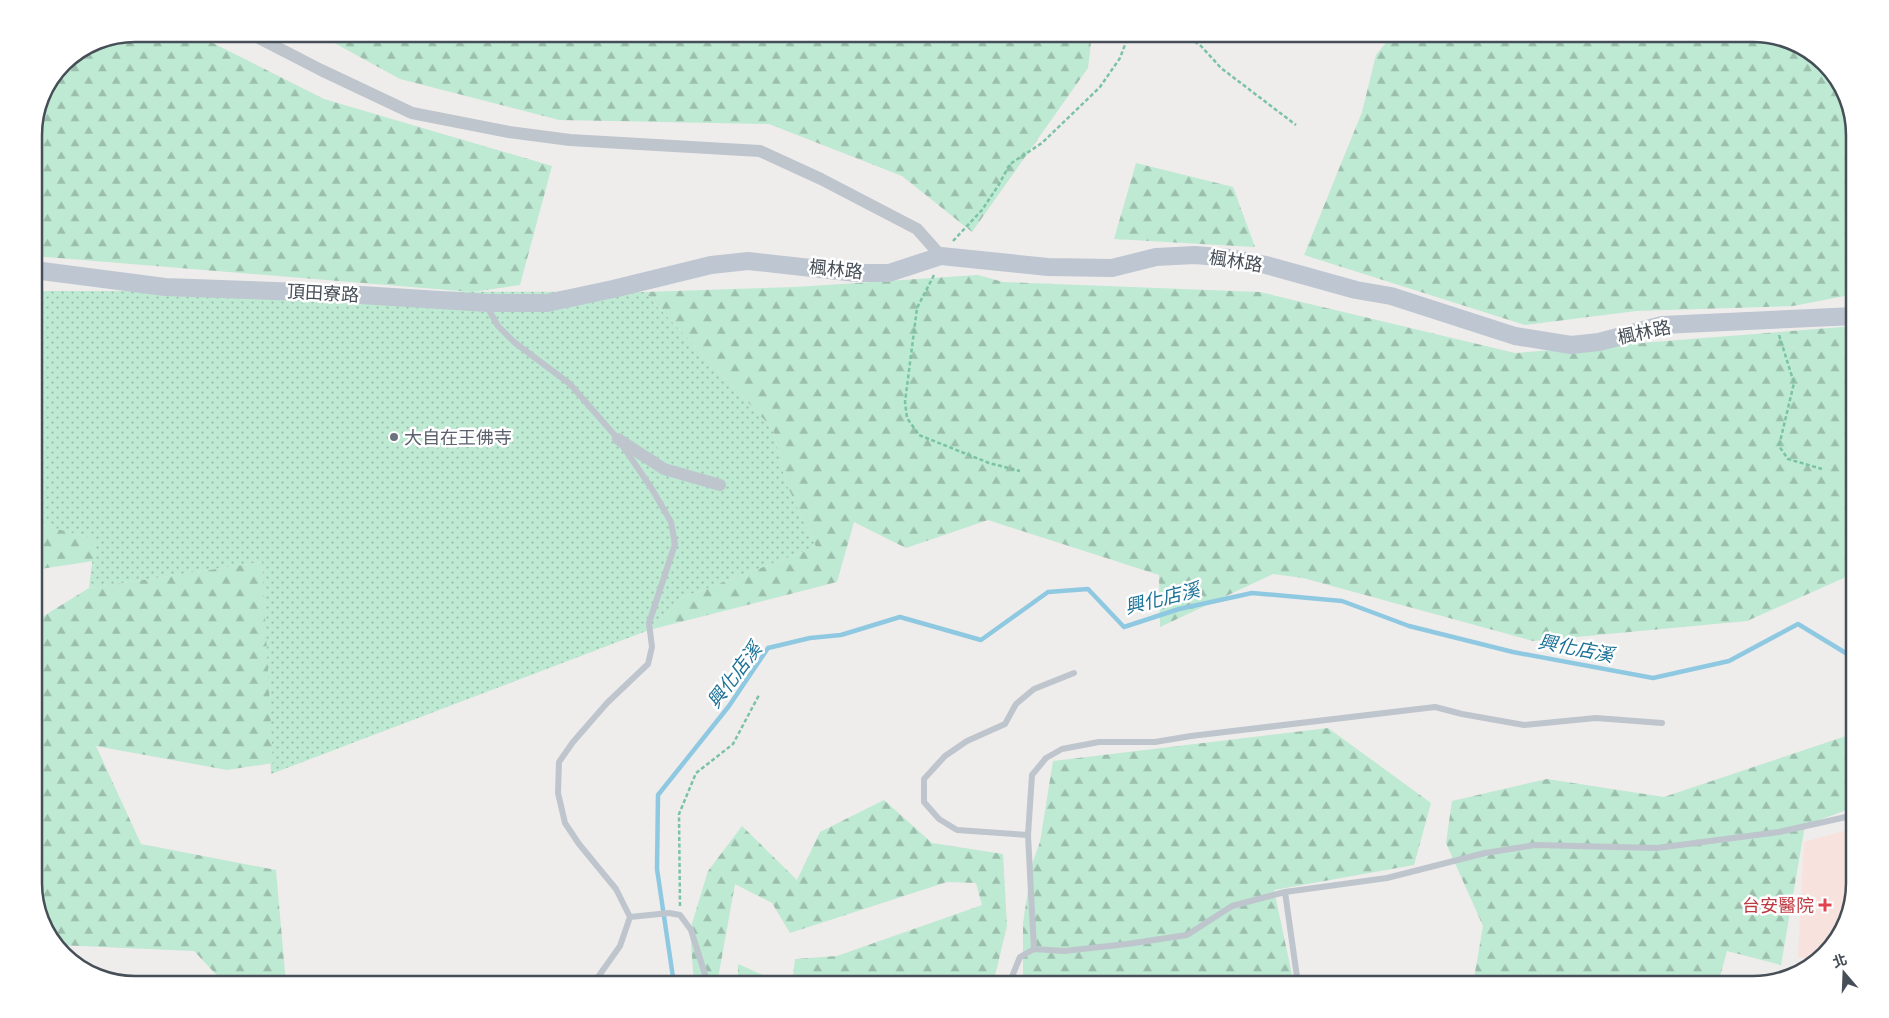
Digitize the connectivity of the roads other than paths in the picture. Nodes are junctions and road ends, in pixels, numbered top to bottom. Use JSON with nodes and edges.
{"nodes":[{"id":1,"x":266,"y":42,"type":"edge"},
{"id":2,"x":941,"y":256,"type":"junction"},
{"id":3,"x":43,"y":271,"type":"edge"},
{"id":4,"x":612,"y":289,"type":"joint"},
{"id":5,"x":488,"y":303,"type":"junction"},
{"id":6,"x":1846,"y":316,"type":"edge"},
{"id":7,"x":618,"y":440,"type":"junction"},
{"id":8,"x":720,"y":485,"type":"dead end"},
{"id":9,"x":1074,"y":673,"type":"dead end"},
{"id":10,"x":1662,"y":723,"type":"dead end"},
{"id":11,"x":1846,"y":817,"type":"edge"},
{"id":12,"x":1028,"y":835,"type":"junction"},
{"id":13,"x":1285,"y":892,"type":"junction"},
{"id":14,"x":630,"y":917,"type":"junction"},
{"id":15,"x":1034,"y":949,"type":"junction"},
{"id":16,"x":599,"y":976,"type":"edge"},
{"id":17,"x":705,"y":976,"type":"edge"},
{"id":18,"x":1012,"y":976,"type":"edge"},
{"id":19,"x":1297,"y":976,"type":"edge"}],
"edges":[{"from":1,"to":2,"type":"street"},
{"from":2,"to":4,"type":"street","name":"楓林路"},
{"from":2,"to":6,"type":"street","name":"楓林路"},
{"from":3,"to":5,"type":"street","name":"頂田寮路"},
{"from":4,"to":5,"type":"street","name":"頂田寮路"},
{"from":5,"to":7,"type":"lane"},
{"from":7,"to":8,"type":"street"},
{"from":7,"to":14,"type":"lane"},
{"from":9,"to":12,"type":"lane"},
{"from":10,"to":12,"type":"lane"},
{"from":11,"to":13,"type":"lane"},
{"from":12,"to":15,"type":"lane"},
{"from":13,"to":15,"type":"lane"},
{"from":13,"to":19,"type":"lane"},
{"from":14,"to":16,"type":"lane"},
{"from":14,"to":17,"type":"lane"},
{"from":15,"to":18,"type":"lane"}]}
